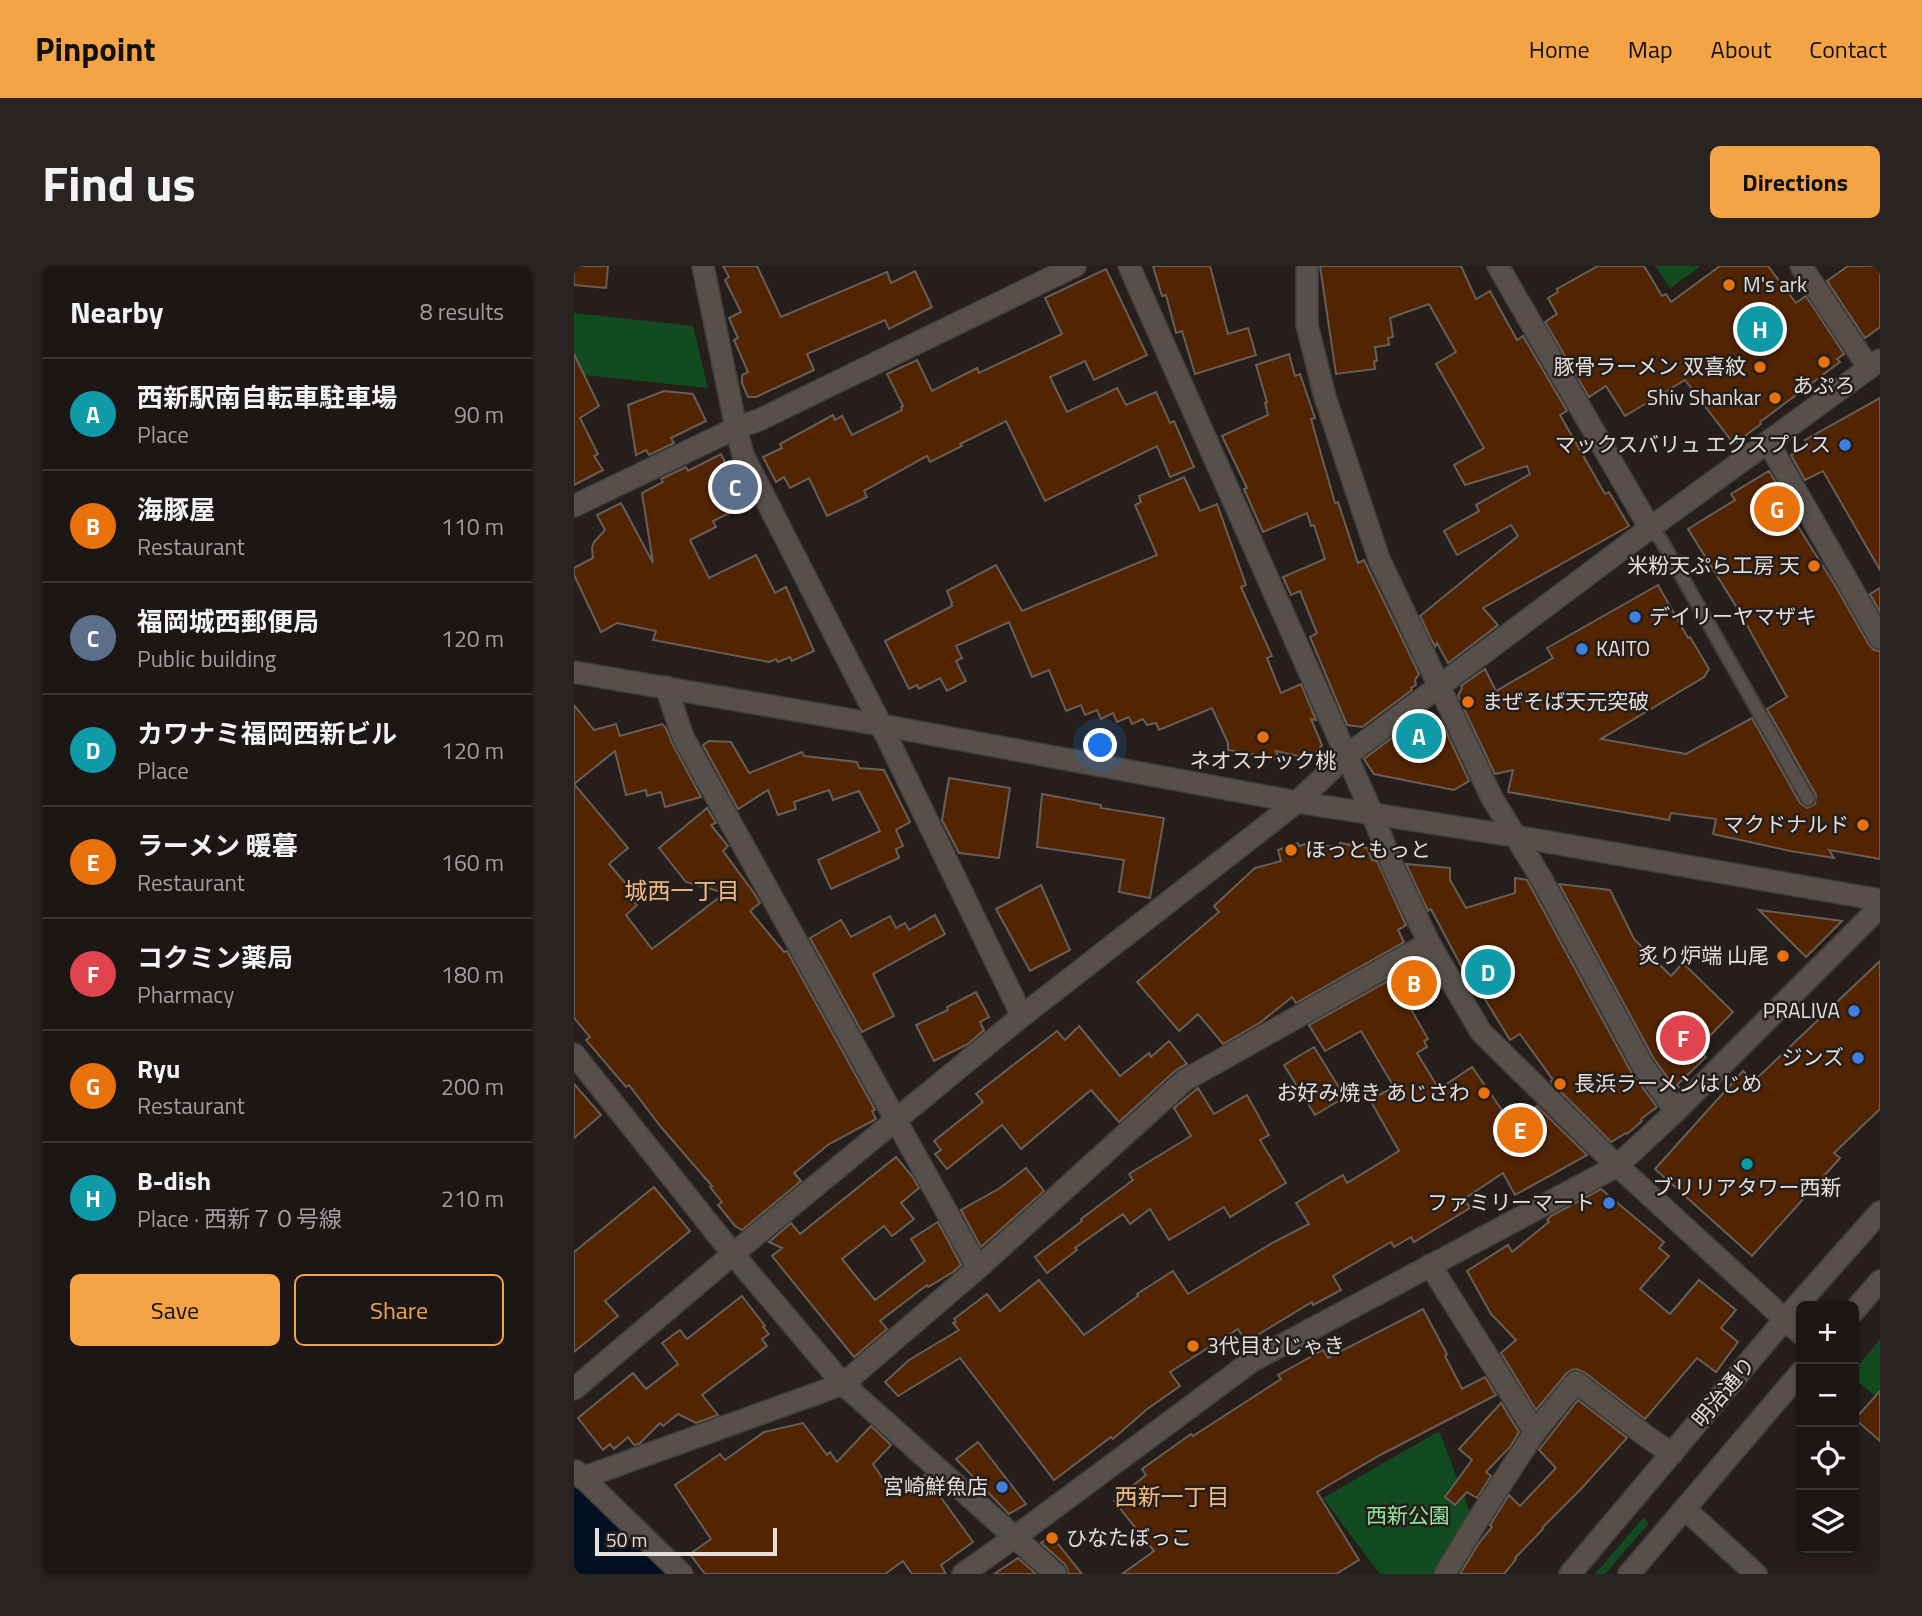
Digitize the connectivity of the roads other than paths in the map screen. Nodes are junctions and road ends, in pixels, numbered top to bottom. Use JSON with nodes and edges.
{"nodes":[{"id":1,"x":703,"y":266,"type":"edge"},
{"id":2,"x":1075,"y":266,"type":"edge"},
{"id":3,"x":1129,"y":266,"type":"edge"},
{"id":4,"x":1307,"y":266,"type":"edge"},
{"id":5,"x":1498,"y":266,"type":"edge"},
{"id":6,"x":1801,"y":266,"type":"edge"},
{"id":7,"x":1875,"y":364,"type":"edge"},
{"id":8,"x":736,"y":428,"type":"junction"},
{"id":9,"x":1769,"y":442,"type":"junction"},
{"id":10,"x":574,"y":506,"type":"edge"},
{"id":11,"x":1650,"y":528,"type":"junction"},
{"id":12,"x":1880,"y":638,"type":"edge"},
{"id":13,"x":574,"y":672,"type":"edge"},
{"id":14,"x":1440,"y":686,"type":"junction"},
{"id":15,"x":666,"y":687,"type":"junction"},
{"id":16,"x":881,"y":725,"type":"junction"},
{"id":17,"x":1346,"y":756,"type":"junction"},
{"id":18,"x":1808,"y":799,"type":"dead end"},
{"id":19,"x":1297,"y":802,"type":"junction"},
{"id":20,"x":1372,"y":813,"type":"junction"},
{"id":21,"x":1514,"y":836,"type":"junction"},
{"id":22,"x":1880,"y":900,"type":"edge"},
{"id":23,"x":1880,"y":908,"type":"edge"},
{"id":24,"x":1429,"y":943,"type":"junction"},
{"id":25,"x":1022,"y":1016,"type":"junction"},
{"id":26,"x":574,"y":1054,"type":"edge"},
{"id":27,"x":1676,"y":1111,"type":"junction"},
{"id":28,"x":895,"y":1120,"type":"junction"},
{"id":29,"x":1617,"y":1166,"type":"junction"},
{"id":30,"x":1880,"y":1212,"type":"edge"},
{"id":31,"x":733,"y":1254,"type":"junction"},
{"id":32,"x":1430,"y":1265,"type":"junction"},
{"id":33,"x":978,"y":1268,"type":"junction"},
{"id":34,"x":1880,"y":1280,"type":"edge"},
{"id":35,"x":1859,"y":1305,"type":"edge"},
{"id":36,"x":1786,"y":1319,"type":"junction"},
{"id":37,"x":1796,"y":1329,"type":"edge"},
{"id":38,"x":1796,"y":1378,"type":"edge"},
{"id":39,"x":842,"y":1384,"type":"junction"},
{"id":40,"x":574,"y":1389,"type":"edge"},
{"id":41,"x":1535,"y":1432,"type":"junction"},
{"id":42,"x":1672,"y":1454,"type":"junction"},
{"id":43,"x":578,"y":1473,"type":"edge"},
{"id":44,"x":1685,"y":1509,"type":"junction"},
{"id":45,"x":1015,"y":1537,"type":"junction"},
{"id":46,"x":682,"y":1574,"type":"edge"},
{"id":47,"x":963,"y":1574,"type":"edge"},
{"id":48,"x":1056,"y":1574,"type":"edge"},
{"id":49,"x":1445,"y":1574,"type":"edge"},
{"id":50,"x":1570,"y":1574,"type":"edge"},
{"id":51,"x":1629,"y":1574,"type":"edge"},
{"id":52,"x":1756,"y":1574,"type":"edge"}],
"edges":[{"from":1,"to":8,"type":"street"},
{"from":2,"to":8,"type":"street"},
{"from":3,"to":17,"type":"street"},
{"from":4,"to":14,"type":"street"},
{"from":5,"to":11,"type":"street"},
{"from":6,"to":7,"type":"street"},
{"from":7,"to":9,"type":"street"},
{"from":8,"to":10,"type":"street"},
{"from":8,"to":16,"type":"street"},
{"from":9,"to":11,"type":"street"},
{"from":9,"to":12,"type":"street"},
{"from":11,"to":14,"type":"street"},
{"from":11,"to":18,"type":"lane"},
{"from":13,"to":15,"type":"street"},
{"from":14,"to":17,"type":"street"},
{"from":14,"to":21,"type":"street"},
{"from":15,"to":16,"type":"street"},
{"from":15,"to":28,"type":"street"},
{"from":16,"to":19,"type":"street"},
{"from":16,"to":25,"type":"street"},
{"from":17,"to":19,"type":"street"},
{"from":17,"to":20,"type":"street"},
{"from":19,"to":20,"type":"street"},
{"from":19,"to":25,"type":"street"},
{"from":20,"to":21,"type":"street"},
{"from":20,"to":24,"type":"street"},
{"from":21,"to":22,"type":"street"},
{"from":21,"to":27,"type":"street"},
{"from":23,"to":27,"type":"street"},
{"from":24,"to":29,"type":"street"},
{"from":24,"to":33,"type":"street"},
{"from":25,"to":28,"type":"street"},
{"from":26,"to":31,"type":"street"},
{"from":27,"to":29,"type":"street"},
{"from":28,"to":31,"type":"street"},
{"from":28,"to":33,"type":"street"},
{"from":29,"to":32,"type":"street"},
{"from":29,"to":36,"type":"street"},
{"from":30,"to":36,"type":"street","name":"明治通り"},
{"from":31,"to":39,"type":"street"},
{"from":31,"to":40,"type":"street"},
{"from":32,"to":41,"type":"street"},
{"from":32,"to":45,"type":"street"},
{"from":33,"to":39,"type":"street"},
{"from":34,"to":35,"type":"street"},
{"from":36,"to":37,"type":"street"},
{"from":36,"to":42,"type":"street","name":"明治通り"},
{"from":38,"to":44,"type":"street"},
{"from":39,"to":43,"type":"street"},
{"from":39,"to":45,"type":"street"},
{"from":41,"to":42,"type":"street"},
{"from":41,"to":49,"type":"street"},
{"from":42,"to":50,"type":"street","name":"明治通り"},
{"from":43,"to":46,"type":"street"},
{"from":44,"to":51,"type":"street"},
{"from":44,"to":52,"type":"street"},
{"from":45,"to":47,"type":"street"},
{"from":45,"to":48,"type":"street"}]}
